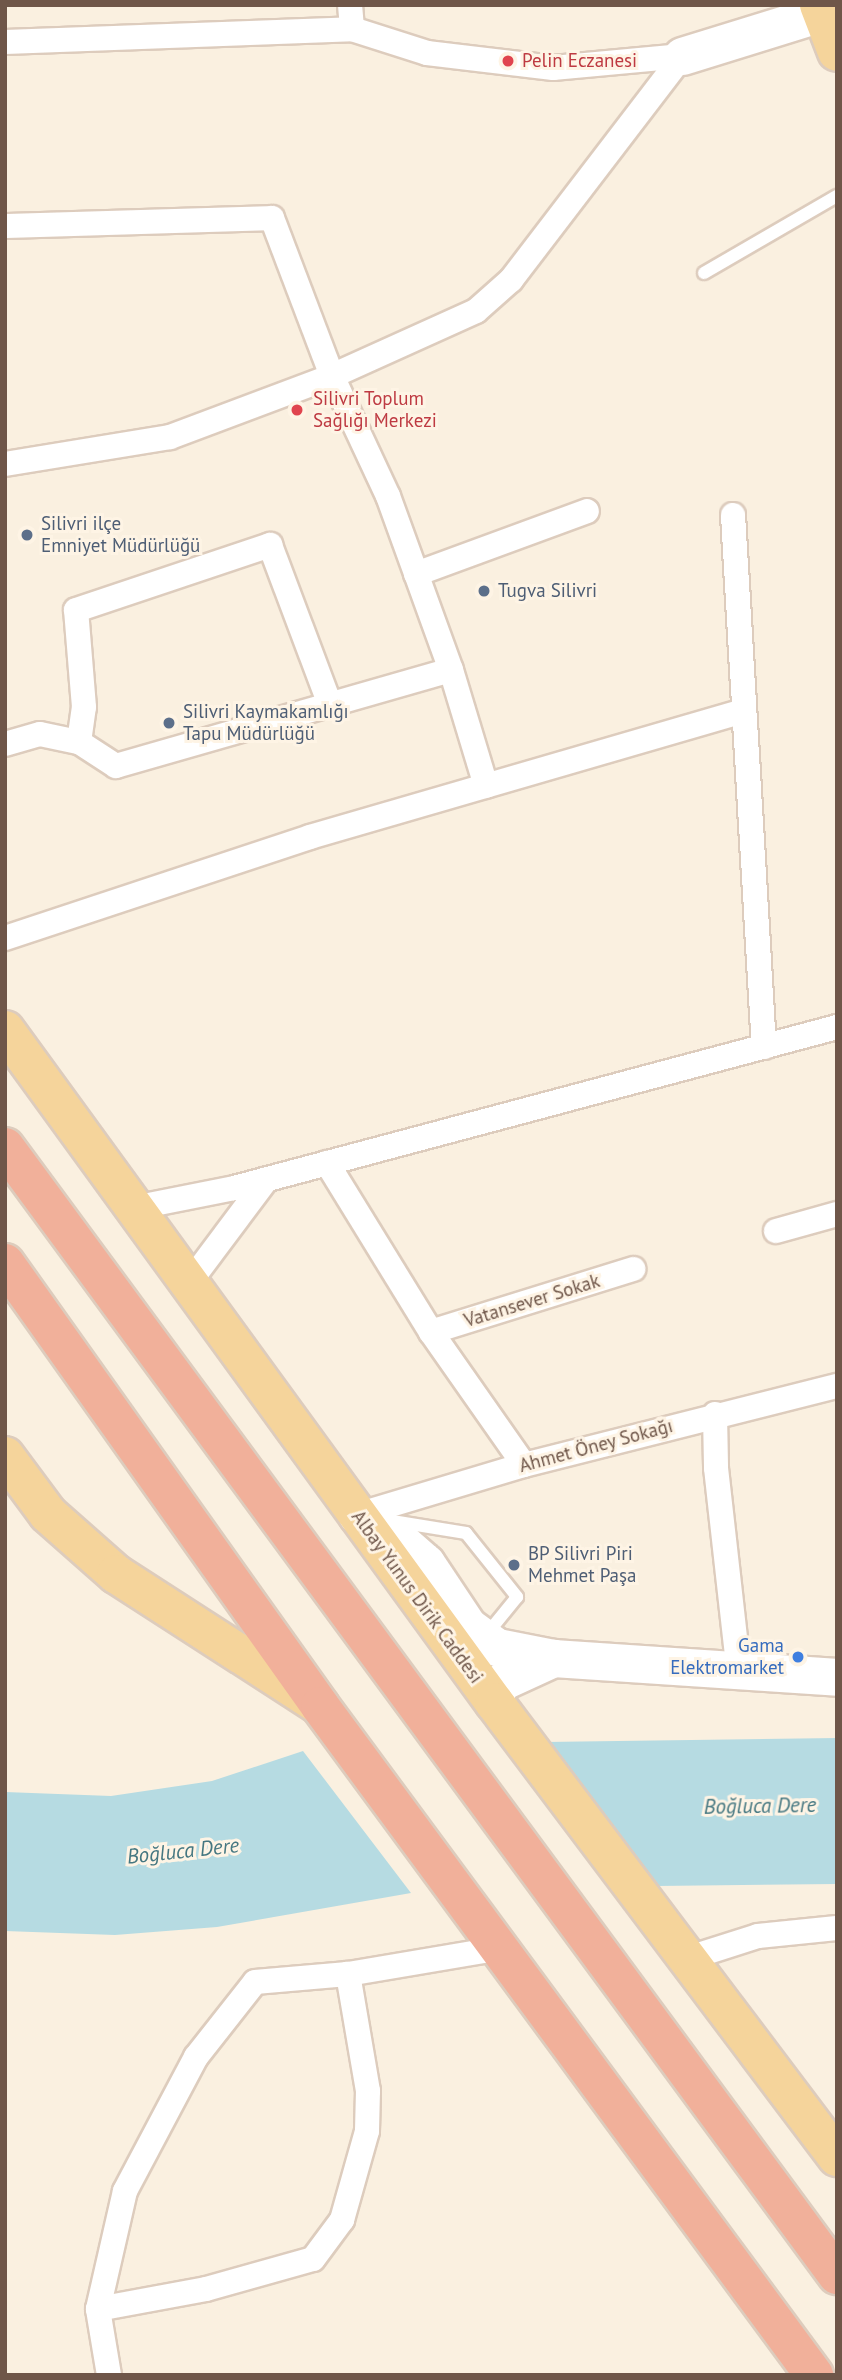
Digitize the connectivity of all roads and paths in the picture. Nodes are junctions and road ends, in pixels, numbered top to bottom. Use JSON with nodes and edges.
{"nodes":[{"id":1,"x":826,"y":10,"type":"edge"},
{"id":2,"x":351,"y":17,"type":"edge"},
{"id":3,"x":5,"y":42,"type":"edge"},
{"id":4,"x":837,"y":52,"type":"edge"},
{"id":5,"x":682,"y":56,"type":"junction"},
{"id":6,"x":837,"y":195,"type":"edge"},
{"id":7,"x":5,"y":226,"type":"edge"},
{"id":8,"x":704,"y":273,"type":"dead end"},
{"id":9,"x":332,"y":376,"type":"junction"},
{"id":10,"x":5,"y":464,"type":"edge"},
{"id":11,"x":587,"y":511,"type":"dead end"},
{"id":12,"x":733,"y":515,"type":"dead end"},
{"id":13,"x":416,"y":575,"type":"junction"},
{"id":14,"x":451,"y":670,"type":"junction"},
{"id":15,"x":330,"y":705,"type":"junction"},
{"id":16,"x":743,"y":711,"type":"junction"},
{"id":17,"x":79,"y":742,"type":"junction"},
{"id":18,"x":5,"y":744,"type":"edge"},
{"id":19,"x":486,"y":786,"type":"junction"},
{"id":20,"x":5,"y":938,"type":"edge"},
{"id":21,"x":837,"y":1027,"type":"edge"},
{"id":22,"x":5,"y":1031,"type":"edge"},
{"id":23,"x":764,"y":1046,"type":"junction"},
{"id":24,"x":5,"y":1147,"type":"edge"},
{"id":25,"x":327,"y":1163,"type":"junction"},
{"id":26,"x":266,"y":1180,"type":"junction"},
{"id":27,"x":134,"y":1208,"type":"junction"},
{"id":28,"x":837,"y":1214,"type":"edge"},
{"id":29,"x":776,"y":1231,"type":"dead end"},
{"id":30,"x":5,"y":1263,"type":"edge"},
{"id":31,"x":633,"y":1269,"type":"dead end"},
{"id":32,"x":189,"y":1283,"type":"junction"},
{"id":33,"x":431,"y":1332,"type":"junction"},
{"id":34,"x":837,"y":1387,"type":"edge"},
{"id":35,"x":715,"y":1415,"type":"junction"},
{"id":36,"x":5,"y":1456,"type":"edge"},
{"id":37,"x":524,"y":1465,"type":"junction"},
{"id":38,"x":357,"y":1515,"type":"junction"},
{"id":39,"x":482,"y":1640,"type":"junction"},
{"id":40,"x":554,"y":1658,"type":"junction"},
{"id":41,"x":739,"y":1672,"type":"junction"},
{"id":42,"x":837,"y":1676,"type":"edge"},
{"id":43,"x":494,"y":1702,"type":"junction"},
{"id":44,"x":320,"y":1706,"type":"junction"},
{"id":45,"x":837,"y":1928,"type":"edge"},
{"id":46,"x":502,"y":1948,"type":"junction"},
{"id":47,"x":689,"y":1958,"type":"junction"},
{"id":48,"x":348,"y":1973,"type":"junction"},
{"id":49,"x":837,"y":2157,"type":"edge"},
{"id":50,"x":837,"y":2275,"type":"edge"},
{"id":51,"x":98,"y":2309,"type":"junction"},
{"id":52,"x":109,"y":2375,"type":"edge"},
{"id":53,"x":814,"y":2375,"type":"edge"}],
"edges":[{"from":1,"to":4,"type":"main road"},
{"from":1,"to":5,"type":"main road"},
{"from":2,"to":3,"type":"street"},
{"from":2,"to":5,"type":"street"},
{"from":5,"to":9,"type":"street"},
{"from":6,"to":8,"type":"lane"},
{"from":7,"to":9,"type":"street"},
{"from":9,"to":10,"type":"street"},
{"from":9,"to":13,"type":"street"},
{"from":11,"to":13,"type":"street"},
{"from":12,"to":16,"type":"street"},
{"from":13,"to":14,"type":"street"},
{"from":14,"to":15,"type":"street"},
{"from":14,"to":19,"type":"street"},
{"from":15,"to":17,"type":"street"},
{"from":15,"to":17,"type":"street"},
{"from":16,"to":19,"type":"street"},
{"from":16,"to":23,"type":"street"},
{"from":17,"to":18,"type":"street"},
{"from":19,"to":20,"type":"street"},
{"from":21,"to":23,"type":"street"},
{"from":22,"to":27,"type":"main road","name":"Albay Yunus Dirik Caddesi"},
{"from":23,"to":25,"type":"street"},
{"from":24,"to":50,"type":"highway"},
{"from":25,"to":26,"type":"street"},
{"from":25,"to":33,"type":"street"},
{"from":26,"to":27,"type":"street"},
{"from":26,"to":32,"type":"street"},
{"from":27,"to":32,"type":"main road","name":"Albay Yunus Dirik Caddesi"},
{"from":28,"to":29,"type":"street"},
{"from":30,"to":44,"type":"highway"},
{"from":31,"to":33,"type":"street","name":"Vatansever Sokak"},
{"from":32,"to":38,"type":"main road","name":"Albay Yunus Dirik Caddesi"},
{"from":33,"to":37,"type":"street"},
{"from":34,"to":35,"type":"street","name":"Ahmet Öney Sokağı"},
{"from":35,"to":37,"type":"street","name":"Ahmet Öney Sokağı"},
{"from":35,"to":41,"type":"street"},
{"from":36,"to":44,"type":"main road"},
{"from":37,"to":38,"type":"street","name":"Ahmet Öney Sokağı"},
{"from":38,"to":39,"type":"main road"},
{"from":38,"to":39,"type":"lane"},
{"from":38,"to":43,"type":"main road","name":"Albay Yunus Dirik Caddesi"},
{"from":39,"to":40,"type":"main road"},
{"from":40,"to":41,"type":"main road"},
{"from":40,"to":43,"type":"main road"},
{"from":41,"to":42,"type":"main road"},
{"from":43,"to":47,"type":"main road","name":"Albay Yunus Dirik Caddesi"},
{"from":44,"to":46,"type":"highway"},
{"from":45,"to":47,"type":"street"},
{"from":46,"to":48,"type":"street"},
{"from":46,"to":53,"type":"highway"},
{"from":47,"to":49,"type":"main road","name":"Albay Yunus Dirik Caddesi"},
{"from":48,"to":51,"type":"street"},
{"from":48,"to":51,"type":"street"},
{"from":51,"to":52,"type":"street"}]}
